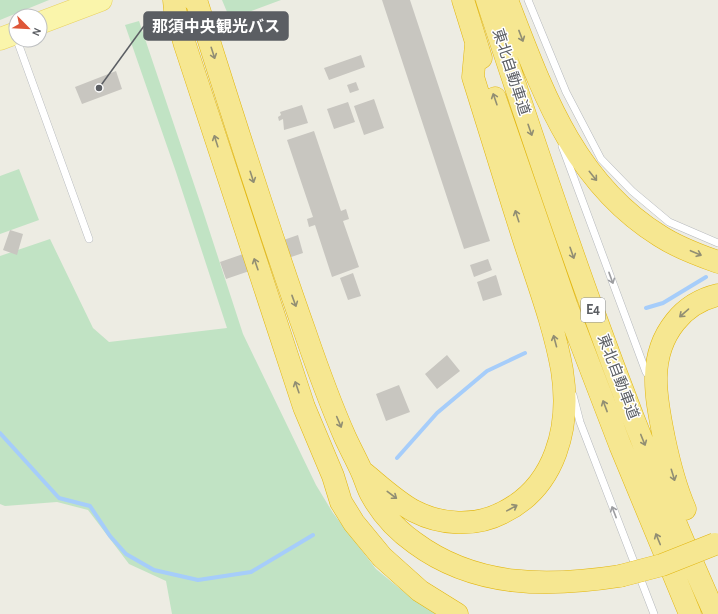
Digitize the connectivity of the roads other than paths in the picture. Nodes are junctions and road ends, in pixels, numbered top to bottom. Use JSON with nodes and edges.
{"nodes":[{"id":1,"x":101,"y":0,"type":"edge"},
{"id":2,"x":463,"y":0,"type":"edge"},
{"id":3,"x":487,"y":0,"type":"edge"},
{"id":4,"x":507,"y":0,"type":"edge"},
{"id":5,"x":528,"y":0,"type":"edge"},
{"id":6,"x":196,"y":1,"type":"edge"},
{"id":7,"x":169,"y":3,"type":"edge"},
{"id":8,"x":48,"y":20,"type":"edge"},
{"id":9,"x":476,"y":44,"type":"junction"},
{"id":10,"x":17,"y":48,"type":"edge"},
{"id":11,"x":558,"y":122,"type":"junction"},
{"id":12,"x":89,"y":239,"type":"dead end"},
{"id":13,"x":718,"y":243,"type":"edge"},
{"id":14,"x":718,"y":262,"type":"edge"},
{"id":15,"x":718,"y":295,"type":"edge"},
{"id":16,"x":562,"y":371,"type":"junction"},
{"id":17,"x":656,"y":385,"type":"junction"},
{"id":18,"x":362,"y":471,"type":"junction"},
{"id":19,"x":333,"y":476,"type":"junction"},
{"id":20,"x":717,"y":548,"type":"edge"},
{"id":21,"x":623,"y":582,"type":"junction"},
{"id":22,"x":718,"y":593,"type":"edge"},
{"id":23,"x":457,"y":614,"type":"edge"},
{"id":24,"x":654,"y":614,"type":"edge"},
{"id":25,"x":690,"y":614,"type":"edge"},
{"id":26,"x":715,"y":614,"type":"edge"}],
"edges":[{"from":1,"to":8,"type":"main road"},
{"from":2,"to":9,"type":"highway","name":"東北自動車道","number":"E4"},
{"from":3,"to":26,"type":"highway","name":"東北自動車道","number":"E4","one_way":true},
{"from":4,"to":11,"type":"highway","one_way":true},
{"from":5,"to":13,"type":"lane"},
{"from":6,"to":18,"type":"highway","one_way":true},
{"from":19,"to":7,"type":"highway","one_way":true},
{"from":16,"to":9,"type":"highway","one_way":true},
{"from":25,"to":9,"type":"highway","name":"東北自動車道","number":"E4","one_way":true},
{"from":10,"to":12,"type":"lane"},
{"from":11,"to":14,"type":"highway","one_way":true},
{"from":11,"to":17,"type":"lane","one_way":true},
{"from":15,"to":17,"type":"highway","one_way":true},
{"from":18,"to":16,"type":"highway","one_way":true},
{"from":24,"to":16,"type":"lane","one_way":true},
{"from":17,"to":22,"type":"highway","one_way":true},
{"from":18,"to":21,"type":"highway"},
{"from":19,"to":21,"type":"highway"},
{"from":19,"to":23,"type":"highway"},
{"from":20,"to":21,"type":"highway"}]}
